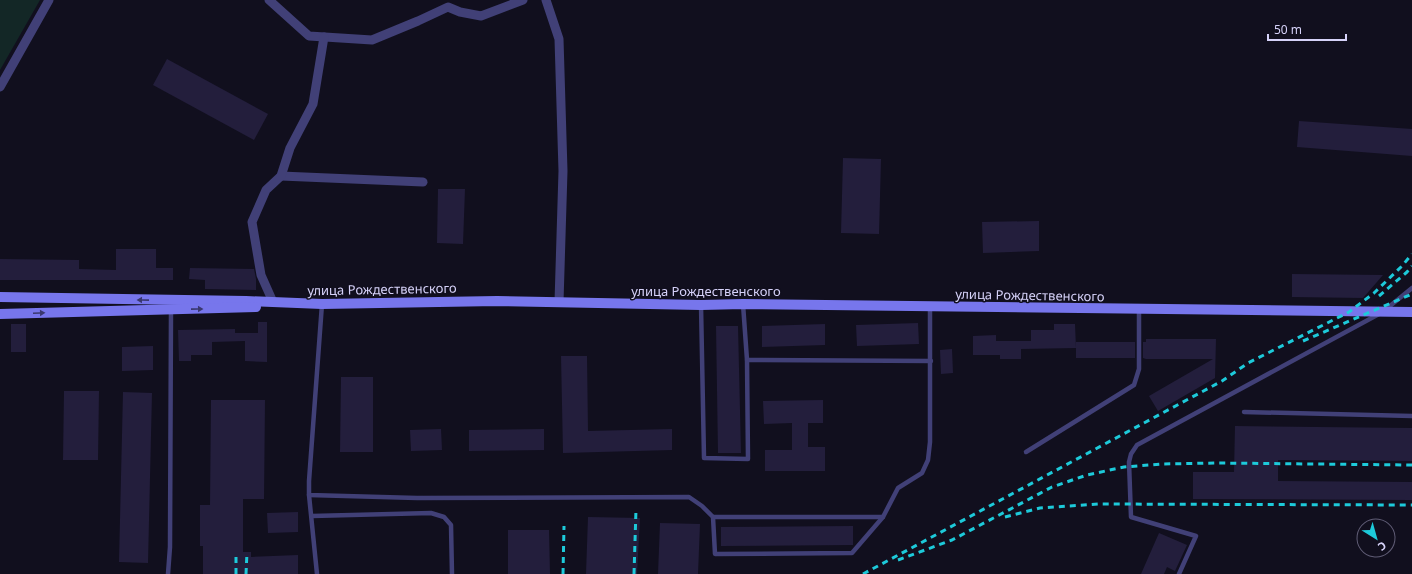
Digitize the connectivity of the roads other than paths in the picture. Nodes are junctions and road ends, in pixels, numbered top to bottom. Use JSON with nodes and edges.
{"nodes":[{"id":1,"x":49,"y":0,"type":"edge"},
{"id":2,"x":269,"y":0,"type":"edge"},
{"id":3,"x":523,"y":0,"type":"edge"},
{"id":4,"x":546,"y":0,"type":"edge"},
{"id":5,"x":324,"y":37,"type":"junction"},
{"id":6,"x":0,"y":87,"type":"edge"},
{"id":7,"x":281,"y":176,"type":"junction"},
{"id":8,"x":423,"y":182,"type":"dead end"},
{"id":9,"x":1412,"y":288,"type":"edge"},
{"id":10,"x":0,"y":297,"type":"edge"},
{"id":11,"x":273,"y":302,"type":"junction"},
{"id":12,"x":559,"y":302,"type":"junction"},
{"id":13,"x":322,"y":304,"type":"junction"},
{"id":14,"x":743,"y":304,"type":"junction"},
{"id":15,"x":701,"y":305,"type":"junction"},
{"id":16,"x":930,"y":307,"type":"junction"},
{"id":17,"x":1139,"y":309,"type":"junction"},
{"id":18,"x":171,"y":310,"type":"junction"},
{"id":19,"x":1383,"y":312,"type":"junction"},
{"id":20,"x":1412,"y":312,"type":"edge"},
{"id":21,"x":0,"y":314,"type":"edge"},
{"id":22,"x":747,"y":360,"type":"junction"},
{"id":23,"x":931,"y":361,"type":"junction"},
{"id":24,"x":1244,"y":412,"type":"dead end"},
{"id":25,"x":1412,"y":416,"type":"edge"},
{"id":26,"x":1026,"y":452,"type":"dead end"},
{"id":27,"x":310,"y":495,"type":"junction"},
{"id":28,"x":312,"y":516,"type":"junction"},
{"id":29,"x":712,"y":517,"type":"junction"},
{"id":30,"x":883,"y":517,"type":"junction"},
{"id":31,"x":168,"y":574,"type":"edge"},
{"id":32,"x":317,"y":574,"type":"edge"},
{"id":33,"x":452,"y":574,"type":"edge"},
{"id":34,"x":1178,"y":574,"type":"edge"}],
"edges":[{"from":1,"to":6,"type":"street"},
{"from":2,"to":5,"type":"street"},
{"from":3,"to":5,"type":"street"},
{"from":4,"to":12,"type":"street"},
{"from":5,"to":7,"type":"street"},
{"from":7,"to":8,"type":"street"},
{"from":7,"to":11,"type":"street"},
{"from":9,"to":19,"type":"lane"},
{"from":11,"to":10,"type":"main road","name":"улица Рождественского","one_way":true},
{"from":11,"to":13,"type":"main road","name":"улица Рождественского"},
{"from":12,"to":13,"type":"main road","name":"улица Рождественского"},
{"from":12,"to":15,"type":"main road","name":"улица Рождественского"},
{"from":18,"to":13,"type":"main road","one_way":true},
{"from":13,"to":27,"type":"lane"},
{"from":14,"to":15,"type":"main road","name":"улица Рождественского"},
{"from":14,"to":16,"type":"main road","name":"улица Рождественского"},
{"from":14,"to":22,"type":"lane"},
{"from":15,"to":22,"type":"lane"},
{"from":16,"to":17,"type":"main road","name":"улица Рождественского"},
{"from":16,"to":23,"type":"lane"},
{"from":17,"to":19,"type":"main road","name":"улица Рождественского"},
{"from":17,"to":26,"type":"lane"},
{"from":21,"to":18,"type":"main road","one_way":true},
{"from":18,"to":31,"type":"lane"},
{"from":19,"to":20,"type":"main road","name":"улица Рождественского"},
{"from":19,"to":34,"type":"lane"},
{"from":22,"to":23,"type":"lane"},
{"from":23,"to":30,"type":"lane"},
{"from":24,"to":25,"type":"lane"},
{"from":27,"to":28,"type":"lane"},
{"from":27,"to":29,"type":"lane"},
{"from":28,"to":32,"type":"lane"},
{"from":28,"to":33,"type":"lane"},
{"from":29,"to":30,"type":"lane"},
{"from":29,"to":30,"type":"lane"}]}
